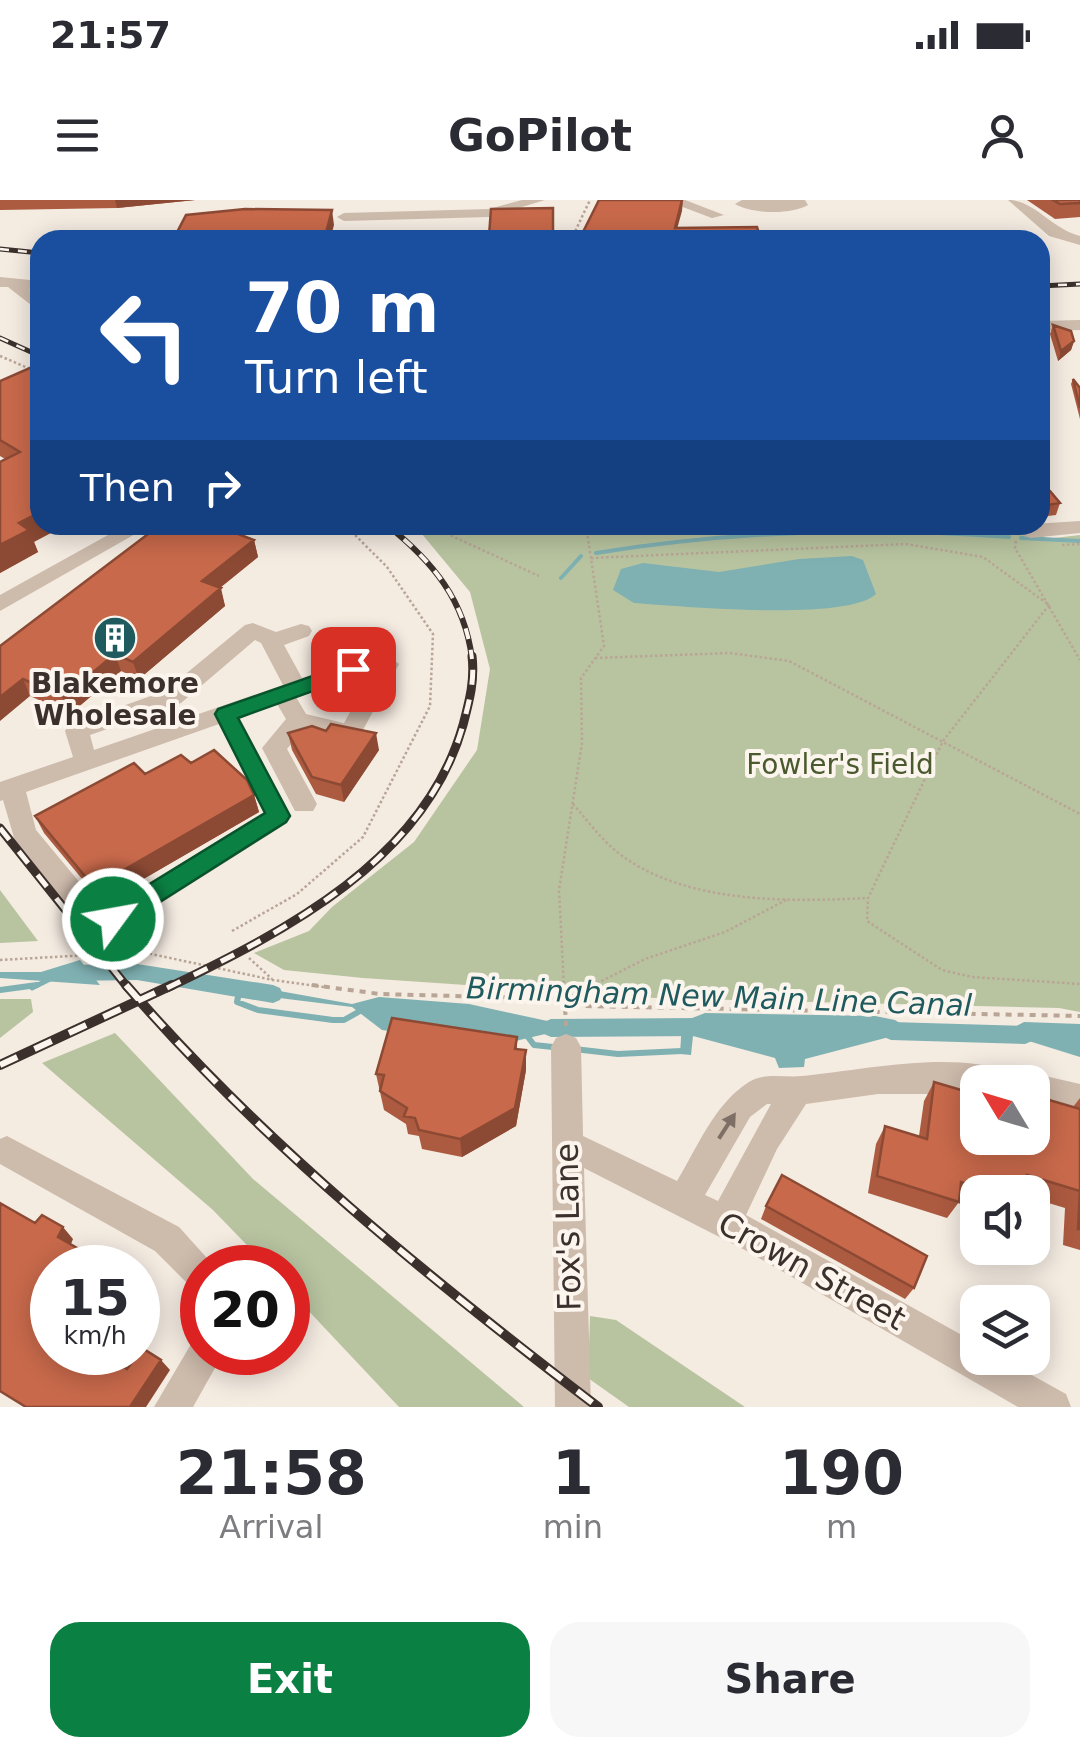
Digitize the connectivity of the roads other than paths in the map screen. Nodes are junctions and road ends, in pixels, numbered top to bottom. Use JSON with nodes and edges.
{"nodes":[{"id":1,"x":538,"y":200,"type":"edge"},
{"id":2,"x":671,"y":200,"type":"edge"},
{"id":3,"x":798,"y":200,"type":"edge"},
{"id":4,"x":1015,"y":200,"type":"edge"},
{"id":5,"x":742,"y":204,"type":"dead end"},
{"id":6,"x":718,"y":215,"type":"dead end"},
{"id":7,"x":344,"y":217,"type":"dead end"},
{"id":8,"x":1080,"y":241,"type":"edge"},
{"id":9,"x":7,"y":283,"type":"edge"},
{"id":10,"x":30,"y":300,"type":"edge"},
{"id":11,"x":1050,"y":326,"type":"edge"},
{"id":12,"x":1076,"y":326,"type":"edge"},
{"id":13,"x":1080,"y":344,"type":"edge"},
{"id":14,"x":1080,"y":527,"type":"edge"},
{"id":15,"x":1050,"y":528,"type":"edge"},
{"id":16,"x":123,"y":535,"type":"edge"},
{"id":17,"x":0,"y":604,"type":"edge"},
{"id":18,"x":301,"y":631,"type":"dead end"},
{"id":19,"x":274,"y":646,"type":"junction"},
{"id":20,"x":290,"y":692,"type":"junction"},
{"id":21,"x":226,"y":714,"type":"junction"},
{"id":22,"x":298,"y":720,"type":"junction"},
{"id":23,"x":86,"y":762,"type":"junction"},
{"id":24,"x":7,"y":790,"type":"edge"},
{"id":25,"x":304,"y":804,"type":"dead end"},
{"id":26,"x":566,"y":1047,"type":"dead end"},
{"id":27,"x":960,"y":1078,"type":"edge"},
{"id":28,"x":798,"y":1091,"type":"junction"},
{"id":29,"x":1050,"y":1091,"type":"edge"},
{"id":30,"x":1080,"y":1098,"type":"edge"},
{"id":31,"x":566,"y":1143,"type":"junction"},
{"id":32,"x":7,"y":1151,"type":"dead end"},
{"id":33,"x":683,"y":1202,"type":"junction"},
{"id":34,"x":725,"y":1222,"type":"junction"},
{"id":35,"x":180,"y":1251,"type":"edge"},
{"id":36,"x":192,"y":1375,"type":"edge"},
{"id":37,"x":172,"y":1407,"type":"edge"},
{"id":38,"x":573,"y":1407,"type":"edge"},
{"id":39,"x":1054,"y":1407,"type":"edge"}],
"edges":[{"from":1,"to":7,"type":"street"},
{"from":2,"to":6,"type":"street"},
{"from":3,"to":5,"type":"street"},
{"from":4,"to":8,"type":"street"},
{"from":9,"to":10,"type":"street"},
{"from":11,"to":12,"type":"street"},
{"from":12,"to":13,"type":"street"},
{"from":14,"to":15,"type":"street"},
{"from":16,"to":17,"type":"street"},
{"from":18,"to":19,"type":"street"},
{"from":19,"to":20,"type":"street"},
{"from":19,"to":23,"type":"street"},
{"from":20,"to":21,"type":"street"},
{"from":20,"to":22,"type":"street"},
{"from":20,"to":22,"type":"street"},
{"from":21,"to":23,"type":"street"},
{"from":21,"to":24,"type":"street"},
{"from":22,"to":25,"type":"street"},
{"from":23,"to":24,"type":"street"},
{"from":26,"to":31,"type":"street","name":"Fox's Lane"},
{"from":27,"to":28,"type":"street"},
{"from":33,"to":28,"type":"street","one_way":true},
{"from":28,"to":34,"type":"street"},
{"from":29,"to":30,"type":"street"},
{"from":31,"to":33,"type":"street","name":"Crown Street"},
{"from":31,"to":38,"type":"street","name":"Fox's Lane"},
{"from":32,"to":35,"type":"street"},
{"from":33,"to":34,"type":"street","name":"Crown Street"},
{"from":34,"to":39,"type":"street","name":"Crown Street"},
{"from":36,"to":37,"type":"street"}]}
